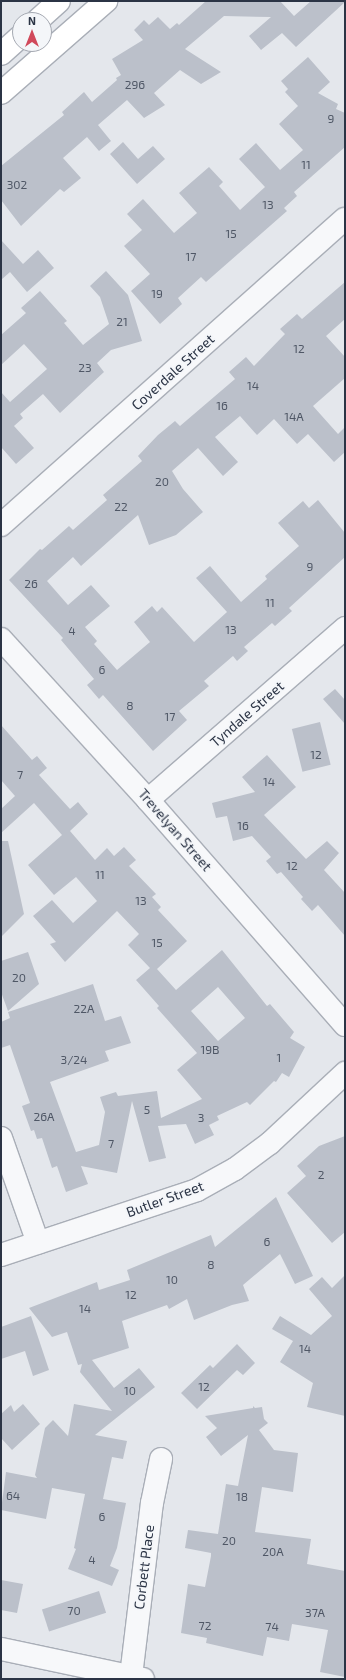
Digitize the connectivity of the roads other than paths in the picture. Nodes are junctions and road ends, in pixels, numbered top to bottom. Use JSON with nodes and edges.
{"nodes":[{"id":1,"x":59,"y":1,"type":"edge"},
{"id":2,"x":106,"y":1,"type":"edge"},
{"id":3,"x":47,"y":12,"type":"edge"},
{"id":4,"x":12,"y":44,"type":"edge"},
{"id":5,"x":1,"y":54,"type":"edge"},
{"id":6,"x":1,"y":93,"type":"edge"},
{"id":7,"x":345,"y":219,"type":"edge"},
{"id":8,"x":1,"y":525,"type":"edge"},
{"id":9,"x":345,"y":628,"type":"edge"},
{"id":10,"x":1,"y":639,"type":"edge"},
{"id":11,"x":148,"y":800,"type":"junction"},
{"id":12,"x":345,"y":1025,"type":"edge"},
{"id":13,"x":345,"y":1073,"type":"edge"},
{"id":14,"x":1,"y":1138,"type":"edge"},
{"id":15,"x":38,"y":1243,"type":"junction"},
{"id":16,"x":1,"y":1255,"type":"edge"},
{"id":17,"x":161,"y":1459,"type":"dead end"},
{"id":18,"x":1,"y":1649,"type":"edge"},
{"id":19,"x":137,"y":1678,"type":"edge"}],
"edges":[{"from":1,"to":3,"type":"main road"},
{"from":2,"to":6,"type":"main road"},
{"from":4,"to":5,"type":"main road"},
{"from":7,"to":8,"type":"street","name":"Coverdale Street"},
{"from":9,"to":11,"type":"street","name":"Tyndale Street"},
{"from":10,"to":11,"type":"street","name":"Trevelyan Street"},
{"from":11,"to":12,"type":"street","name":"Trevelyan Street"},
{"from":13,"to":15,"type":"street","name":"Butler Street"},
{"from":14,"to":15,"type":"street"},
{"from":15,"to":16,"type":"street","name":"Butler Street"},
{"from":17,"to":19,"type":"street","name":"Corbett Place"},
{"from":18,"to":19,"type":"street"}]}
